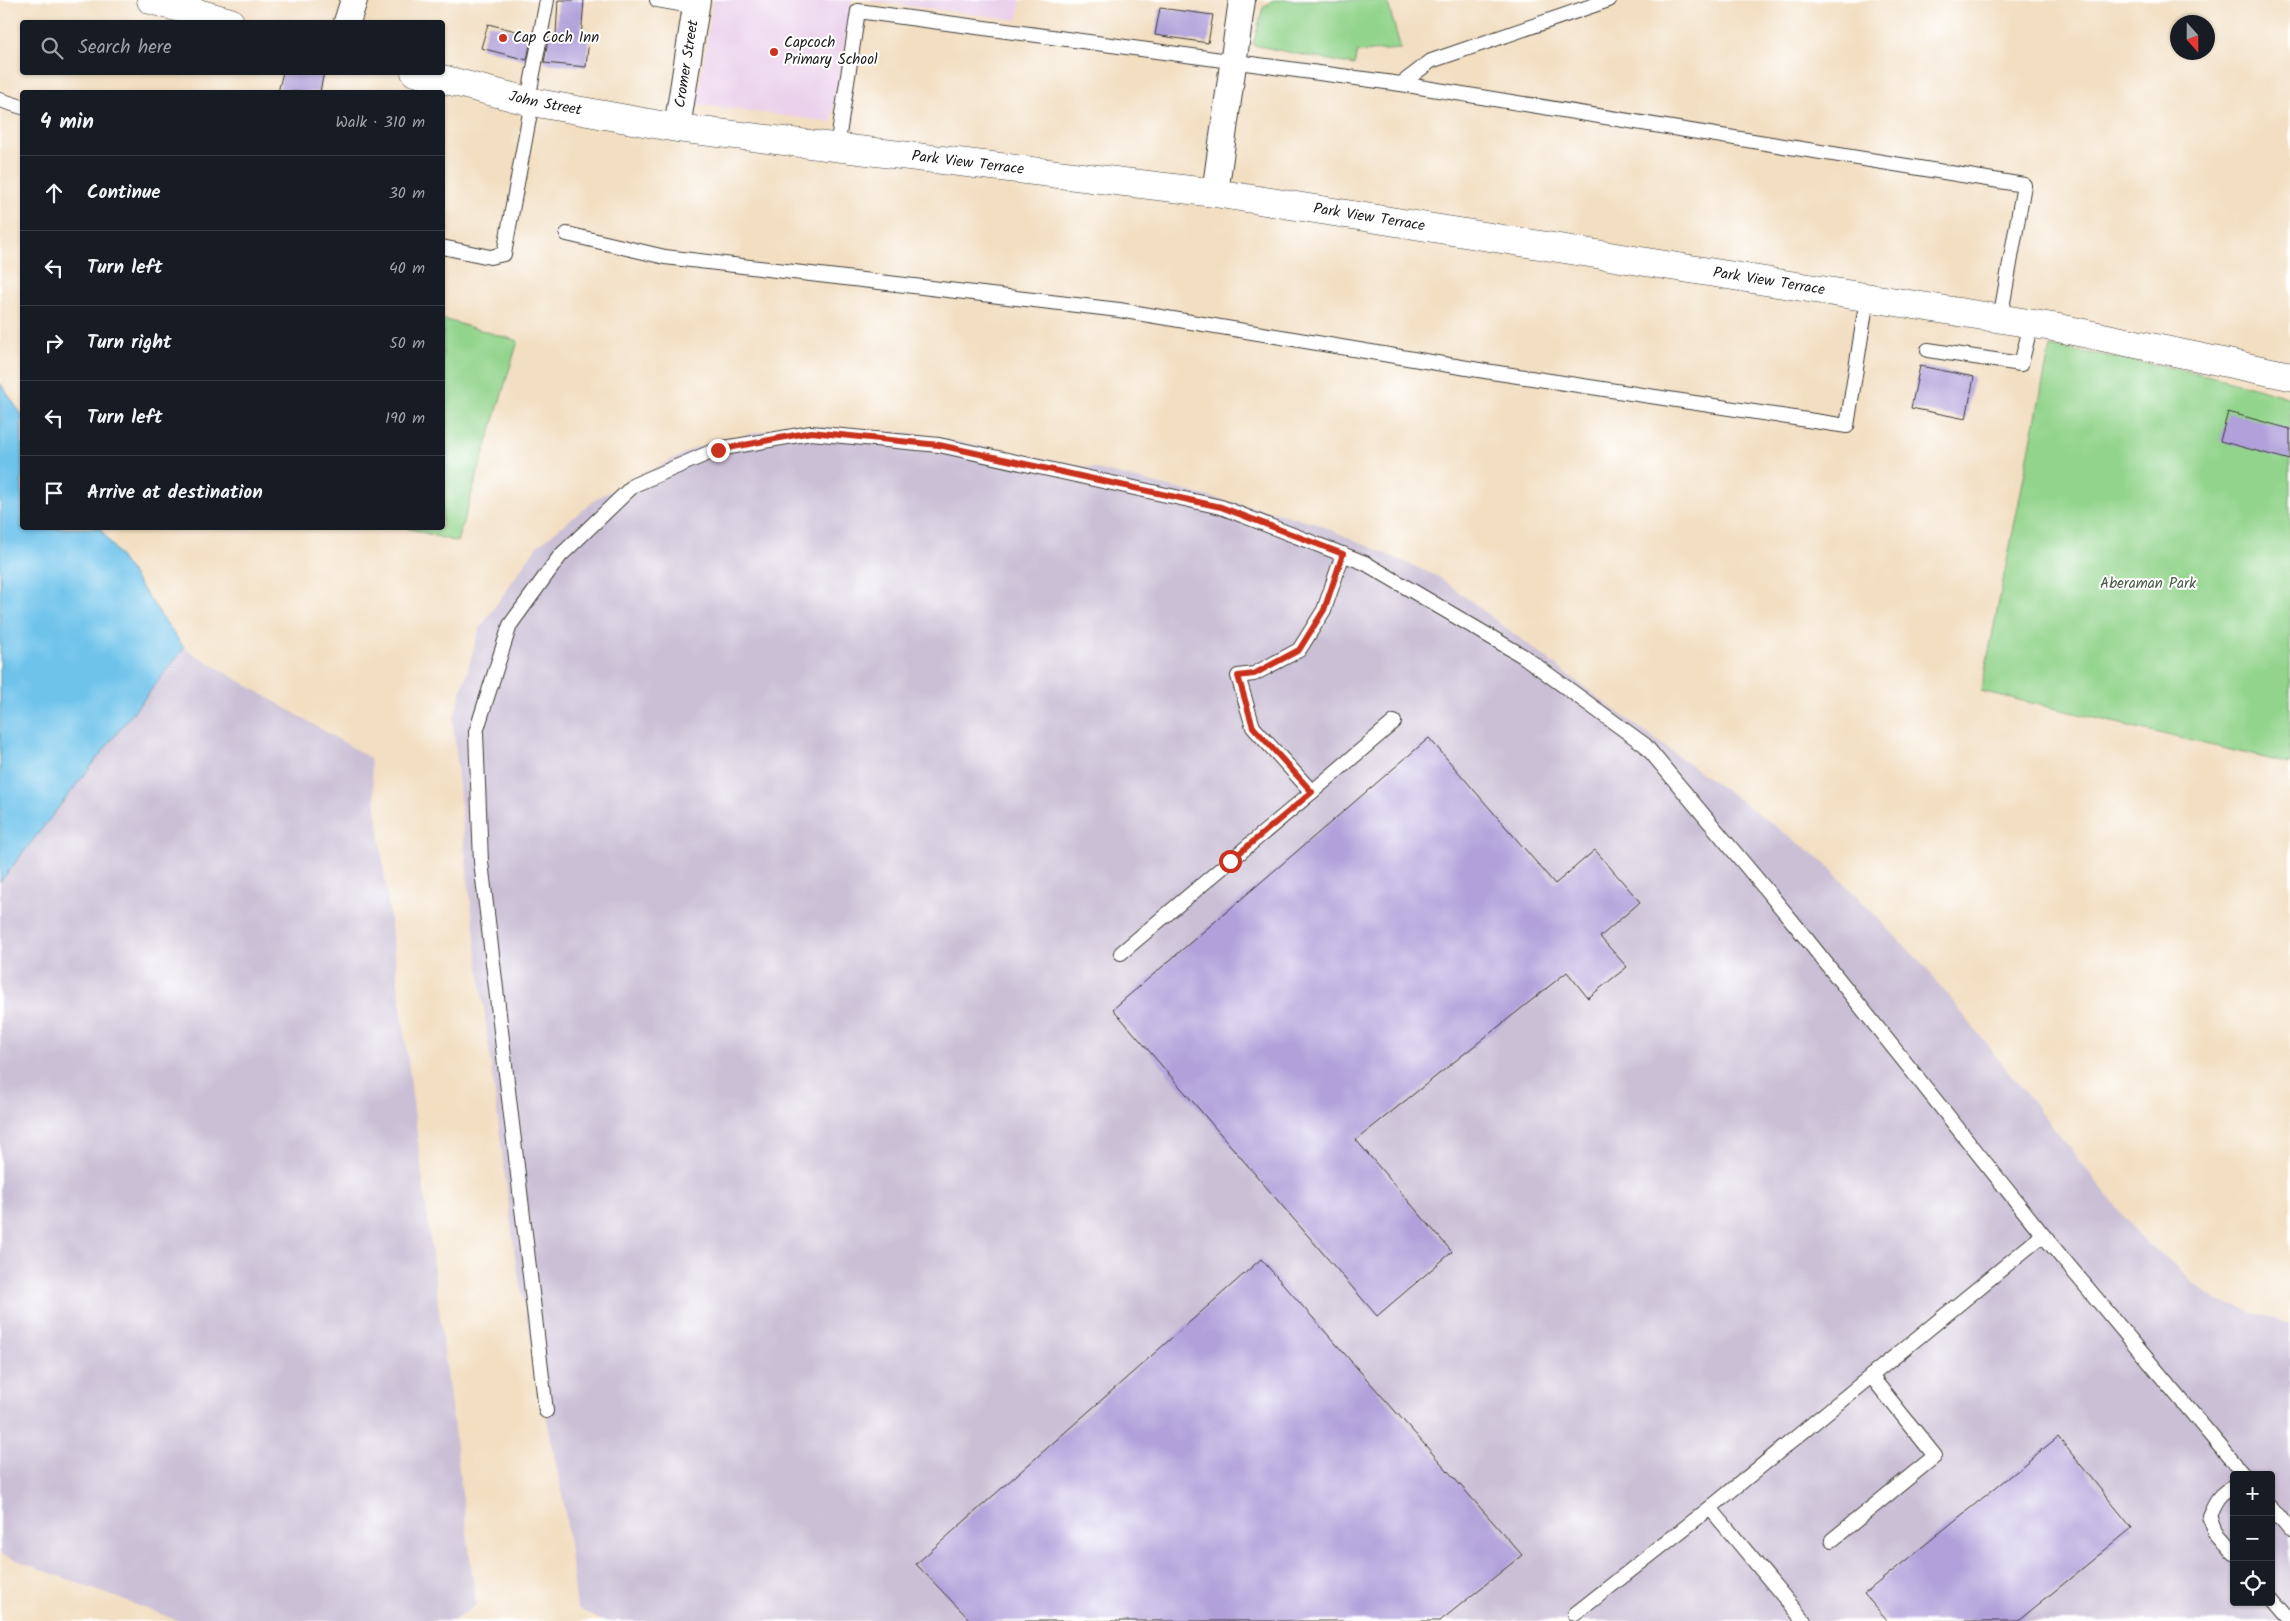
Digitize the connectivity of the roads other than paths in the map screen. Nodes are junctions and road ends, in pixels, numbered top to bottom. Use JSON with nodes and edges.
{"nodes":[{"id":1,"x":151,"y":0,"type":"edge"},
{"id":2,"x":354,"y":0,"type":"edge"},
{"id":3,"x":547,"y":0,"type":"edge"},
{"id":4,"x":657,"y":0,"type":"edge"},
{"id":5,"x":1242,"y":0,"type":"edge"},
{"id":6,"x":1609,"y":0,"type":"edge"},
{"id":7,"x":697,"y":4,"type":"edge"},
{"id":8,"x":223,"y":20,"type":"edge"},
{"id":9,"x":348,"y":20,"type":"edge"},
{"id":10,"x":1232,"y":62,"type":"junction"},
{"id":11,"x":427,"y":75,"type":"edge"},
{"id":12,"x":1402,"y":84,"type":"junction"},
{"id":13,"x":0,"y":100,"type":"edge"},
{"id":14,"x":530,"y":101,"type":"junction"},
{"id":15,"x":20,"y":105,"type":"edge"},
{"id":16,"x":677,"y":128,"type":"junction"},
{"id":17,"x":837,"y":147,"type":"junction"},
{"id":18,"x":1215,"y":193,"type":"junction"},
{"id":19,"x":566,"y":234,"type":"dead end"},
{"id":20,"x":445,"y":248,"type":"edge"},
{"id":21,"x":1867,"y":298,"type":"junction"},
{"id":22,"x":2000,"y":319,"type":"junction"},
{"id":23,"x":2031,"y":324,"type":"junction"},
{"id":24,"x":1928,"y":350,"type":"dead end"},
{"id":25,"x":2290,"y":376,"type":"edge"},
{"id":26,"x":1343,"y":554,"type":"junction"},
{"id":27,"x":1394,"y":722,"type":"dead end"},
{"id":28,"x":1312,"y":792,"type":"junction"},
{"id":29,"x":1121,"y":953,"type":"dead end"},
{"id":30,"x":2043,"y":1235,"type":"junction"},
{"id":31,"x":1871,"y":1376,"type":"junction"},
{"id":32,"x":546,"y":1411,"type":"dead end"},
{"id":33,"x":2241,"y":1471,"type":"edge"},
{"id":34,"x":2230,"y":1489,"type":"edge"},
{"id":35,"x":1710,"y":1508,"type":"junction"},
{"id":36,"x":2275,"y":1512,"type":"edge"},
{"id":37,"x":2290,"y":1530,"type":"edge"},
{"id":38,"x":1832,"y":1540,"type":"dead end"},
{"id":39,"x":2230,"y":1548,"type":"edge"},
{"id":40,"x":2275,"y":1603,"type":"edge"},
{"id":41,"x":1575,"y":1614,"type":"dead end"},
{"id":42,"x":2290,"y":1620,"type":"edge"},
{"id":43,"x":1804,"y":1621,"type":"edge"}],
"edges":[{"from":1,"to":8,"type":"main road"},
{"from":2,"to":9,"type":"street"},
{"from":3,"to":14,"type":"lane"},
{"from":4,"to":7,"type":"lane"},
{"from":5,"to":10,"type":"street"},
{"from":6,"to":12,"type":"lane"},
{"from":7,"to":16,"type":"street","name":"Cromer Street"},
{"from":10,"to":12,"type":"lane"},
{"from":10,"to":17,"type":"lane"},
{"from":10,"to":18,"type":"street"},
{"from":11,"to":14,"type":"main road","name":"John Street"},
{"from":12,"to":22,"type":"lane"},
{"from":13,"to":15,"type":"lane"},
{"from":14,"to":16,"type":"main road","name":"John Street"},
{"from":14,"to":20,"type":"lane"},
{"from":16,"to":17,"type":"main road","name":"Park View Terrace"},
{"from":17,"to":18,"type":"main road","name":"Park View Terrace"},
{"from":18,"to":21,"type":"main road","name":"Park View Terrace"},
{"from":19,"to":21,"type":"lane"},
{"from":21,"to":22,"type":"main road","name":"Park View Terrace"},
{"from":22,"to":23,"type":"main road","name":"Park View Terrace"},
{"from":23,"to":24,"type":"lane"},
{"from":23,"to":25,"type":"main road","name":"Park View Terrace"},
{"from":26,"to":28,"type":"lane"},
{"from":26,"to":30,"type":"lane"},
{"from":26,"to":32,"type":"lane"},
{"from":27,"to":28,"type":"lane"},
{"from":28,"to":29,"type":"lane"},
{"from":30,"to":31,"type":"lane"},
{"from":30,"to":33,"type":"lane"},
{"from":31,"to":35,"type":"lane"},
{"from":31,"to":38,"type":"lane"},
{"from":34,"to":39,"type":"lane"},
{"from":35,"to":41,"type":"lane"},
{"from":35,"to":43,"type":"lane"},
{"from":36,"to":37,"type":"lane"},
{"from":40,"to":42,"type":"lane"}]}
